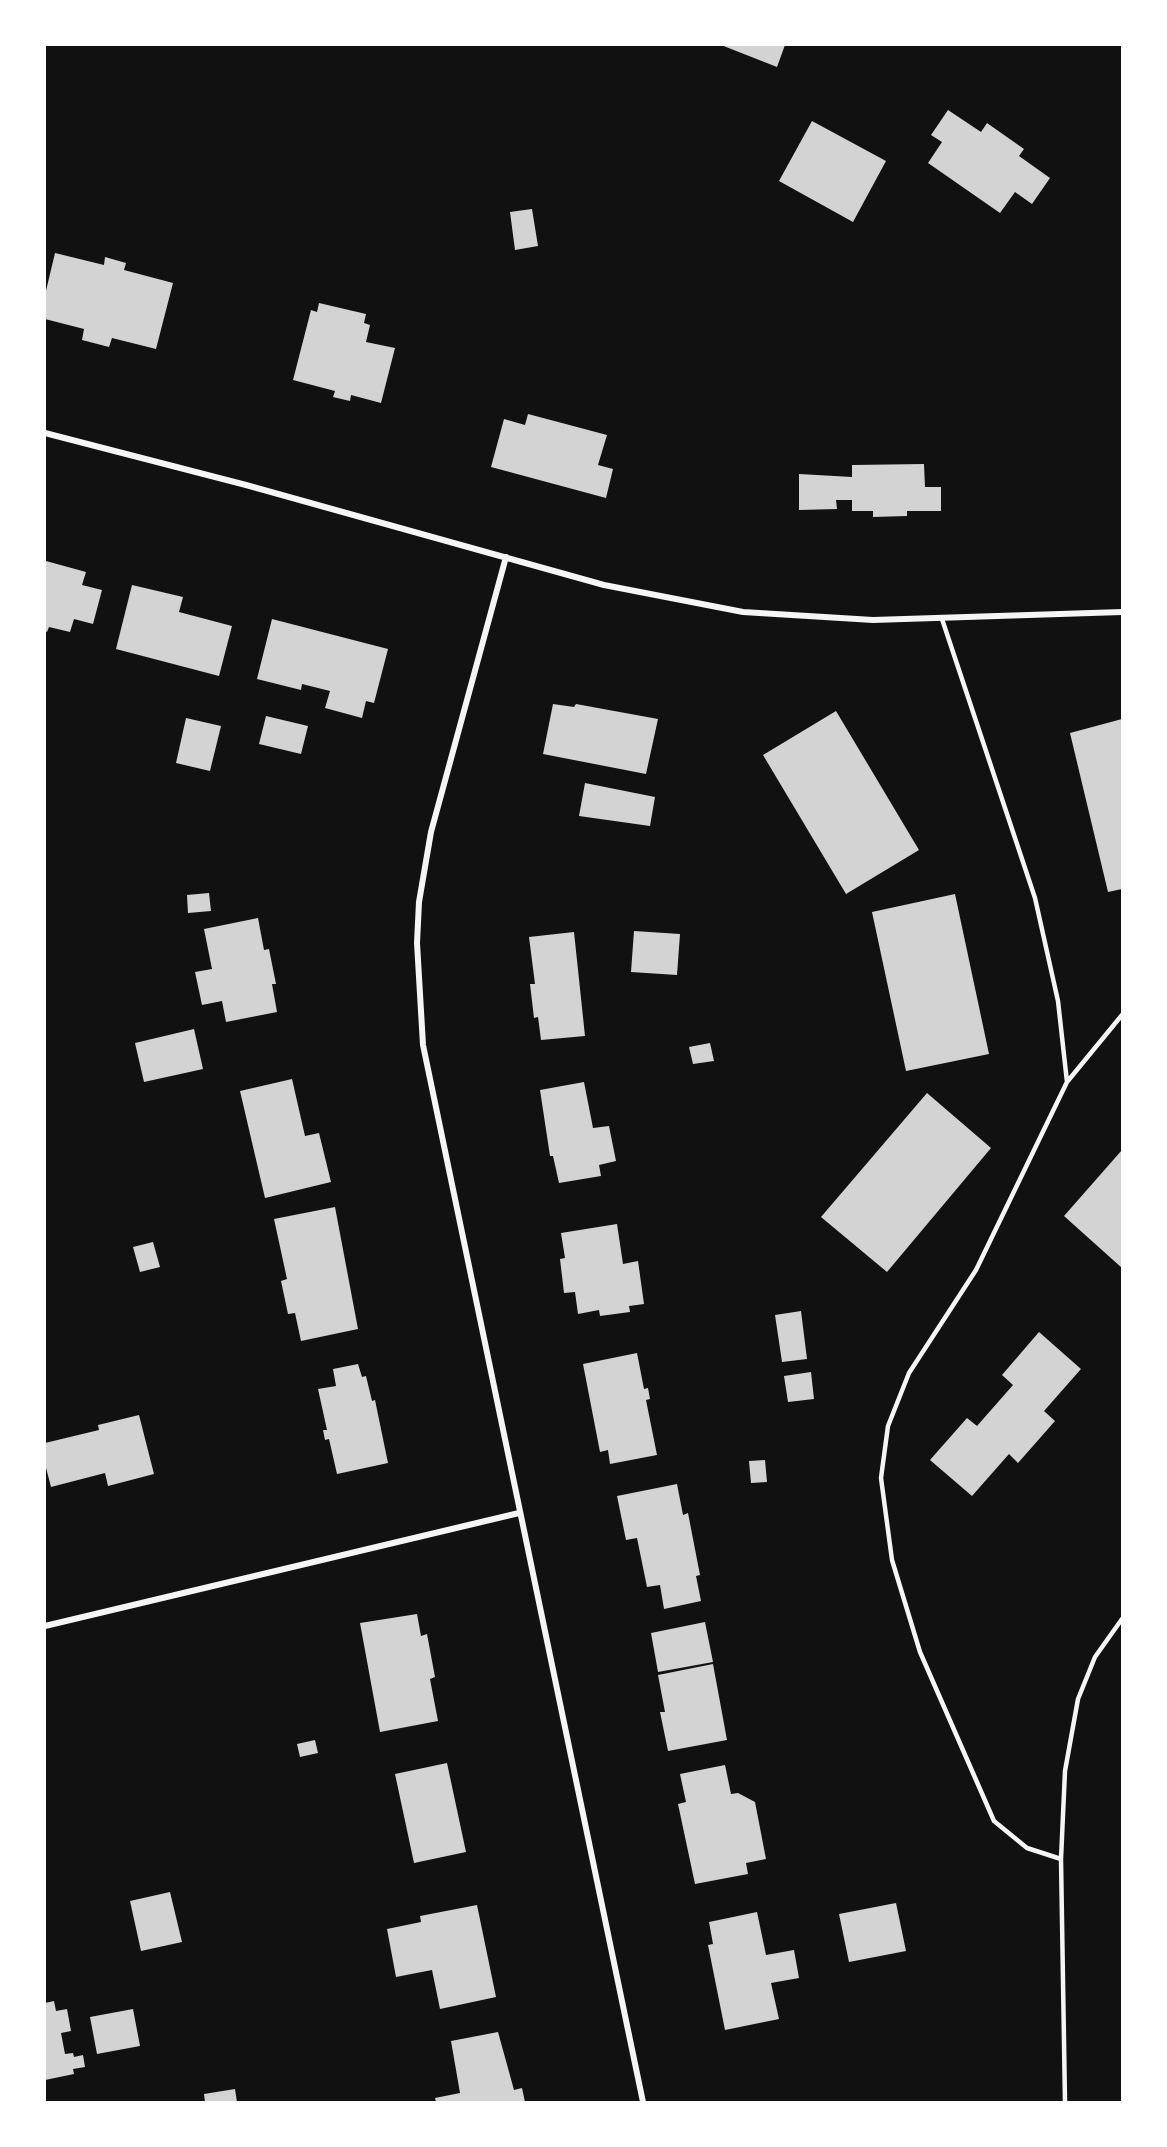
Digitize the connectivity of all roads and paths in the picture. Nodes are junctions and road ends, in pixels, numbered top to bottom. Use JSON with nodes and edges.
{"nodes":[{"id":1,"x":45,"y":433,"type":"edge"},
{"id":2,"x":506,"y":557,"type":"junction"},
{"id":3,"x":1122,"y":612,"type":"edge"},
{"id":4,"x":942,"y":619,"type":"junction"},
{"id":5,"x":1122,"y":1015,"type":"edge"},
{"id":6,"x":1067,"y":1082,"type":"junction"},
{"id":7,"x":519,"y":1513,"type":"junction"},
{"id":8,"x":1122,"y":1618,"type":"edge"},
{"id":9,"x":45,"y":1626,"type":"edge"},
{"id":10,"x":1061,"y":1859,"type":"junction"},
{"id":11,"x":643,"y":2102,"type":"edge"},
{"id":12,"x":1065,"y":2102,"type":"edge"}],
"edges":[{"from":1,"to":2,"type":"street"},
{"from":2,"to":4,"type":"street"},
{"from":2,"to":7,"type":"street"},
{"from":3,"to":4,"type":"street"},
{"from":4,"to":6,"type":"lane"},
{"from":5,"to":6,"type":"lane"},
{"from":6,"to":10,"type":"lane"},
{"from":7,"to":9,"type":"street"},
{"from":7,"to":11,"type":"street"},
{"from":8,"to":10,"type":"lane"},
{"from":10,"to":12,"type":"lane"}]}
